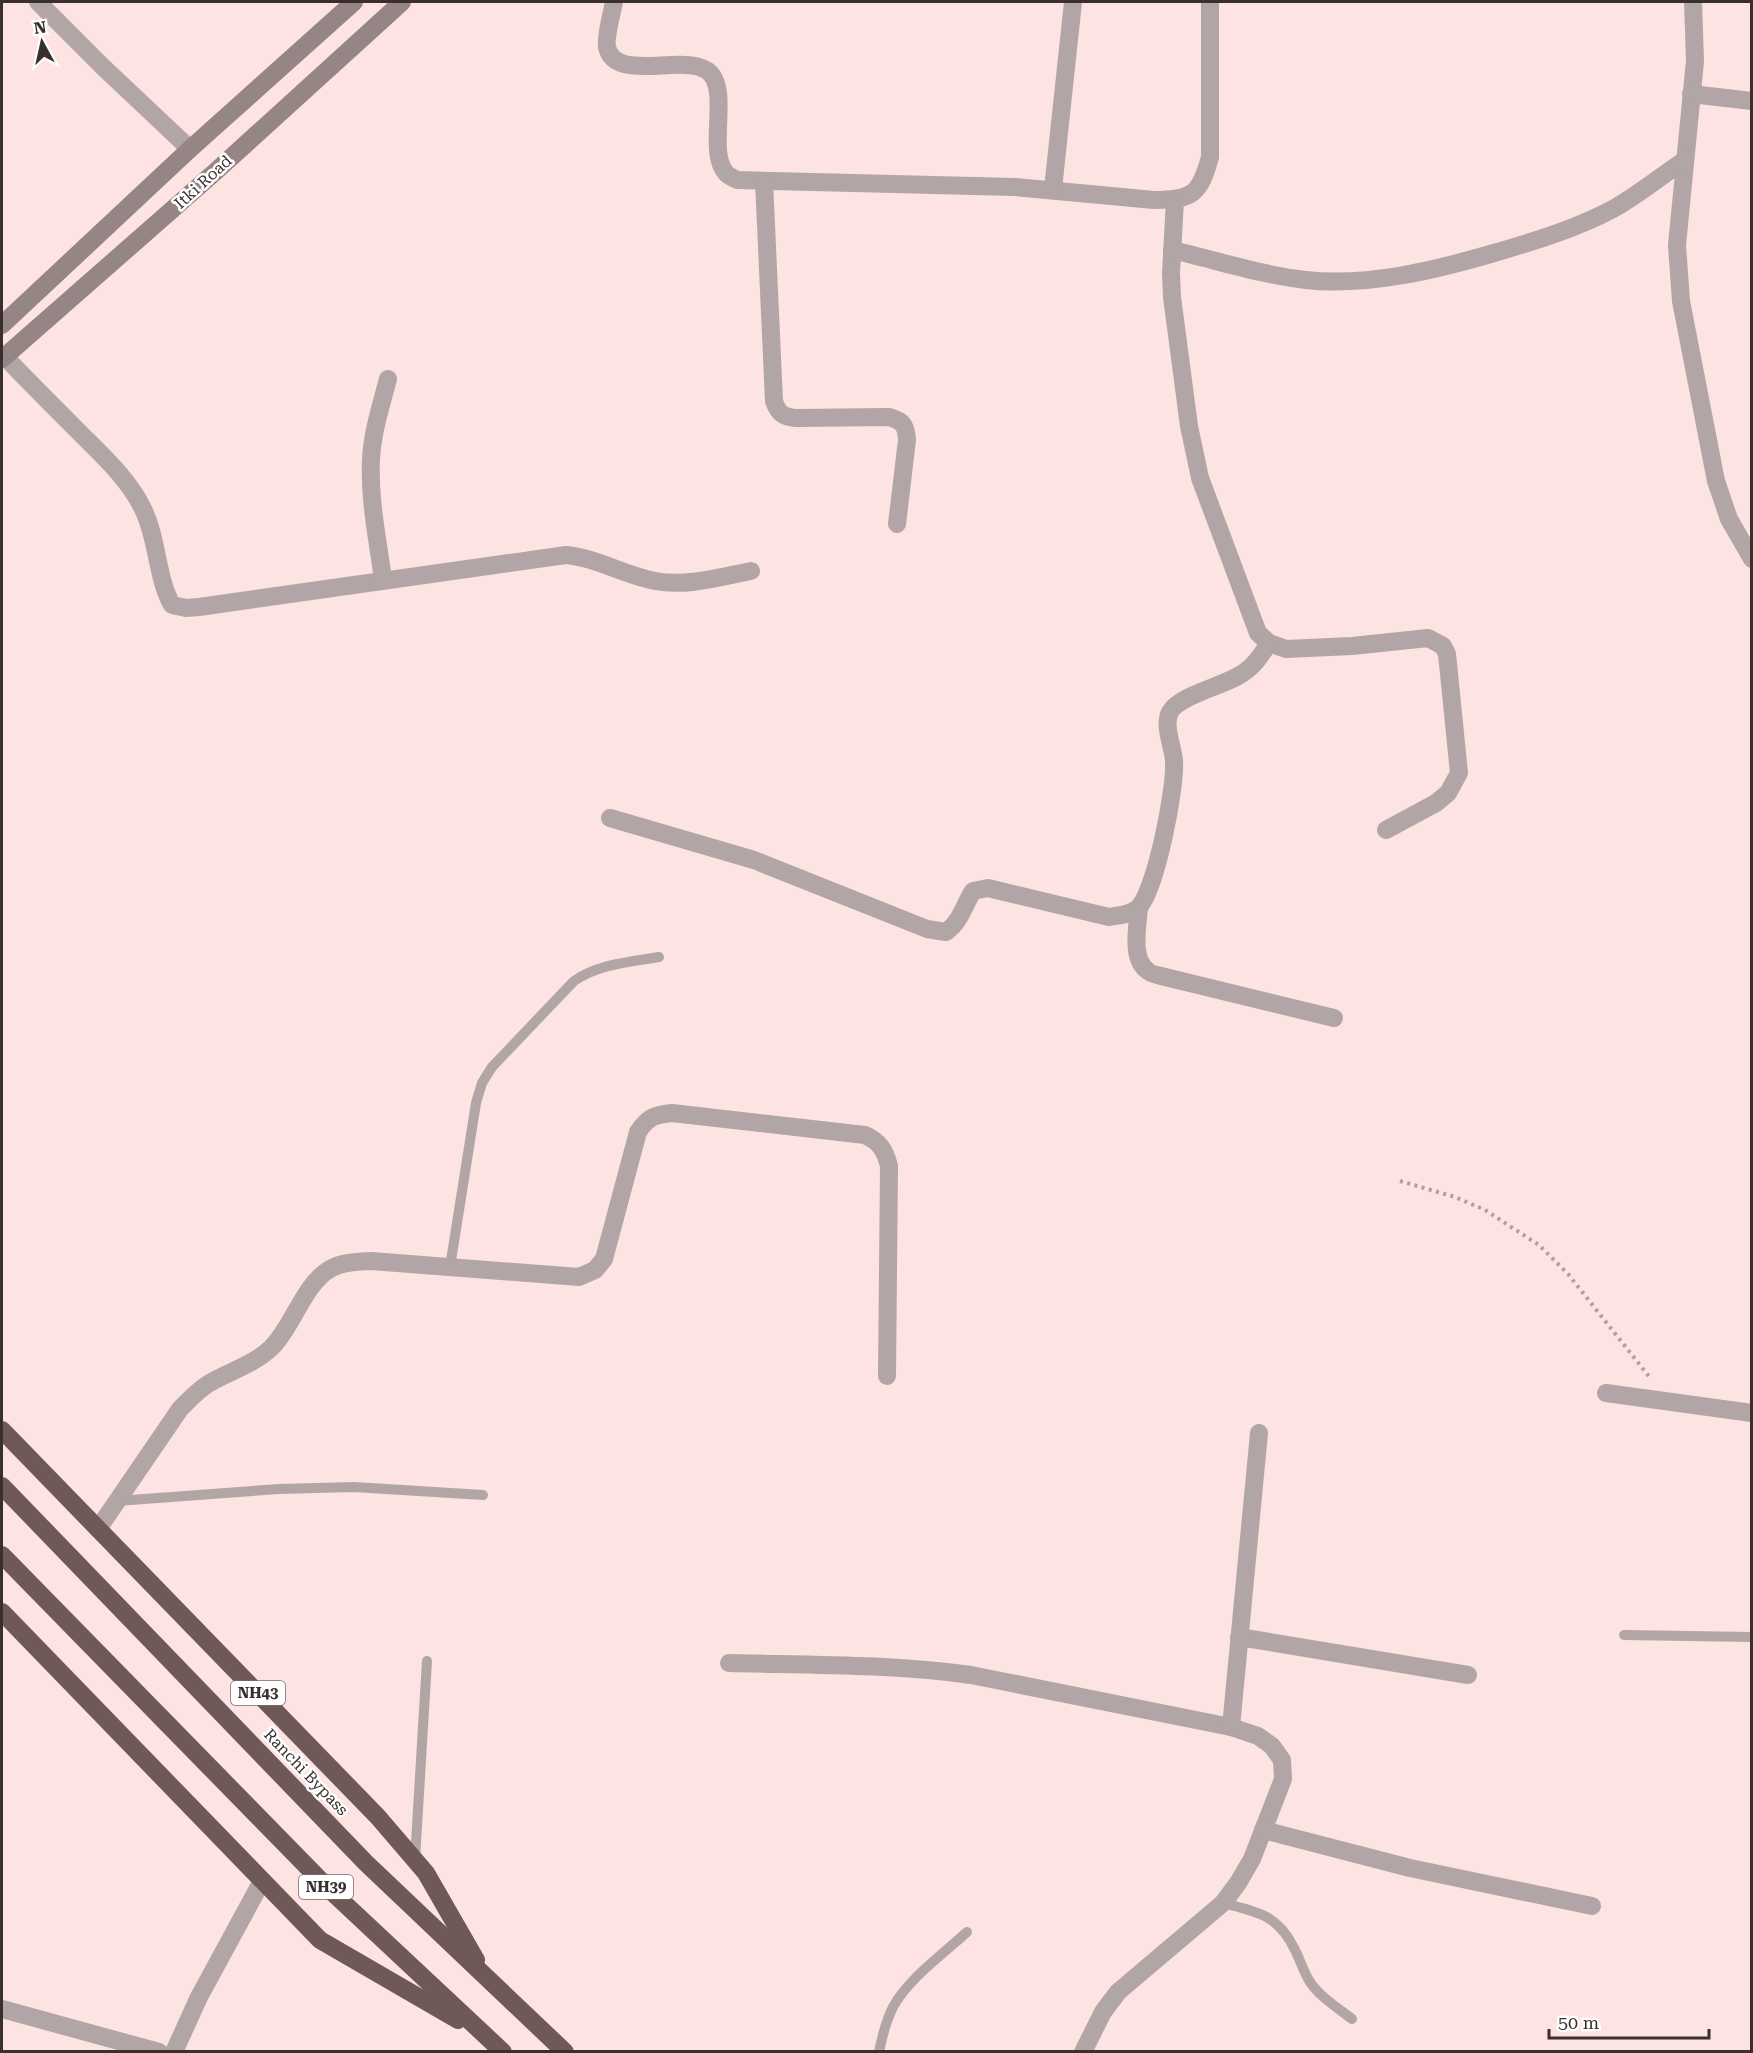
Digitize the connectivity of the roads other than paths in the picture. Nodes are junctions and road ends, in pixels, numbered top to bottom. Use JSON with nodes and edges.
{"nodes":[{"id":1,"x":38,"y":2,"type":"edge"},
{"id":2,"x":354,"y":2,"type":"edge"},
{"id":3,"x":402,"y":2,"type":"edge"},
{"id":4,"x":614,"y":2,"type":"edge"},
{"id":5,"x":1073,"y":2,"type":"edge"},
{"id":6,"x":1210,"y":2,"type":"edge"},
{"id":7,"x":1693,"y":2,"type":"edge"},
{"id":8,"x":1691,"y":94,"type":"junction"},
{"id":9,"x":1752,"y":101,"type":"edge"},
{"id":10,"x":190,"y":149,"type":"junction"},
{"id":11,"x":1685,"y":160,"type":"junction"},
{"id":12,"x":764,"y":181,"type":"junction"},
{"id":13,"x":1053,"y":189,"type":"junction"},
{"id":14,"x":1175,"y":200,"type":"junction"},
{"id":15,"x":1172,"y":250,"type":"junction"},
{"id":16,"x":2,"y":325,"type":"edge"},
{"id":17,"x":3,"y":358,"type":"edge"},
{"id":18,"x":388,"y":379,"type":"dead end"},
{"id":19,"x":897,"y":524,"type":"dead end"},
{"id":20,"x":1752,"y":559,"type":"edge"},
{"id":21,"x":751,"y":571,"type":"dead end"},
{"id":22,"x":383,"y":580,"type":"junction"},
{"id":23,"x":1269,"y":644,"type":"junction"},
{"id":24,"x":610,"y":818,"type":"dead end"},
{"id":25,"x":1386,"y":830,"type":"dead end"},
{"id":26,"x":1138,"y":907,"type":"junction"},
{"id":27,"x":659,"y":957,"type":"dead end"},
{"id":28,"x":1334,"y":1017,"type":"dead end"},
{"id":29,"x":450,"y":1267,"type":"junction"},
{"id":30,"x":887,"y":1376,"type":"dead end"},
{"id":31,"x":1606,"y":1392,"type":"dead end"},
{"id":32,"x":1752,"y":1413,"type":"edge"},
{"id":33,"x":2,"y":1430,"type":"edge"},
{"id":34,"x":1258,"y":1433,"type":"dead end"},
{"id":35,"x":2,"y":1486,"type":"edge"},
{"id":36,"x":483,"y":1496,"type":"dead end"},
{"id":37,"x":117,"y":1501,"type":"junction"},
{"id":38,"x":98,"y":1529,"type":"junction"},
{"id":39,"x":2,"y":1555,"type":"edge"},
{"id":40,"x":2,"y":1612,"type":"edge"},
{"id":41,"x":1624,"y":1635,"type":"dead end"},
{"id":42,"x":1239,"y":1637,"type":"junction"},
{"id":43,"x":1752,"y":1637,"type":"edge"},
{"id":44,"x":427,"y":1661,"type":"dead end"},
{"id":45,"x":729,"y":1663,"type":"dead end"},
{"id":46,"x":1468,"y":1675,"type":"dead end"},
{"id":47,"x":1231,"y":1727,"type":"junction"},
{"id":48,"x":1263,"y":1830,"type":"junction"},
{"id":49,"x":415,"y":1860,"type":"junction"},
{"id":50,"x":262,"y":1881,"type":"junction"},
{"id":51,"x":1223,"y":1903,"type":"junction"},
{"id":52,"x":1592,"y":1906,"type":"dead end"},
{"id":53,"x":967,"y":1932,"type":"dead end"},
{"id":54,"x":486,"y":1977,"type":"junction"},
{"id":55,"x":2,"y":2008,"type":"edge"},
{"id":56,"x":1352,"y":2019,"type":"dead end"},
{"id":57,"x":488,"y":2038,"type":"junction"},
{"id":58,"x":159,"y":2052,"type":"edge"},
{"id":59,"x":174,"y":2052,"type":"edge"},
{"id":60,"x":503,"y":2052,"type":"edge"},
{"id":61,"x":565,"y":2052,"type":"edge"},
{"id":62,"x":879,"y":2052,"type":"edge"},
{"id":63,"x":1083,"y":2052,"type":"edge"}],
"edges":[{"from":1,"to":10,"type":"street"},
{"from":2,"to":10,"type":"main road"},
{"from":3,"to":17,"type":"main road","name":"Itki Road"},
{"from":4,"to":12,"type":"street"},
{"from":5,"to":13,"type":"street"},
{"from":6,"to":14,"type":"street"},
{"from":7,"to":8,"type":"street"},
{"from":8,"to":9,"type":"street"},
{"from":8,"to":11,"type":"street"},
{"from":10,"to":16,"type":"main road"},
{"from":11,"to":15,"type":"street"},
{"from":11,"to":20,"type":"street"},
{"from":12,"to":13,"type":"street"},
{"from":12,"to":19,"type":"street"},
{"from":13,"to":14,"type":"street"},
{"from":14,"to":15,"type":"street"},
{"from":15,"to":23,"type":"street"},
{"from":17,"to":22,"type":"street"},
{"from":18,"to":22,"type":"street"},
{"from":21,"to":22,"type":"street"},
{"from":23,"to":25,"type":"street"},
{"from":23,"to":26,"type":"street"},
{"from":24,"to":26,"type":"street"},
{"from":26,"to":28,"type":"street"},
{"from":27,"to":29,"type":"lane"},
{"from":29,"to":30,"type":"street"},
{"from":29,"to":37,"type":"street"},
{"from":31,"to":32,"type":"street"},
{"from":33,"to":38,"type":"highway","number":"NH43"},
{"from":34,"to":42,"type":"street"},
{"from":35,"to":54,"type":"highway","name":"Ranchi Bypass","number":"NH39"},
{"from":36,"to":37,"type":"lane"},
{"from":37,"to":38,"type":"street"},
{"from":38,"to":49,"type":"highway","number":"NH43"},
{"from":39,"to":57,"type":"highway","number":"NH39"},
{"from":40,"to":50,"type":"highway"},
{"from":41,"to":43,"type":"lane"},
{"from":42,"to":46,"type":"street"},
{"from":42,"to":47,"type":"street"},
{"from":44,"to":49,"type":"lane"},
{"from":45,"to":47,"type":"street"},
{"from":47,"to":48,"type":"street"},
{"from":48,"to":51,"type":"street"},
{"from":48,"to":52,"type":"street"},
{"from":49,"to":54,"type":"highway","number":"NH43"},
{"from":50,"to":57,"type":"highway"},
{"from":50,"to":59,"type":"street"},
{"from":51,"to":56,"type":"lane"},
{"from":51,"to":63,"type":"street"},
{"from":53,"to":62,"type":"lane"},
{"from":54,"to":61,"type":"highway","name":"Ranchi Bypass","number":"NH43"},
{"from":55,"to":58,"type":"street"},
{"from":57,"to":60,"type":"highway"}]}
